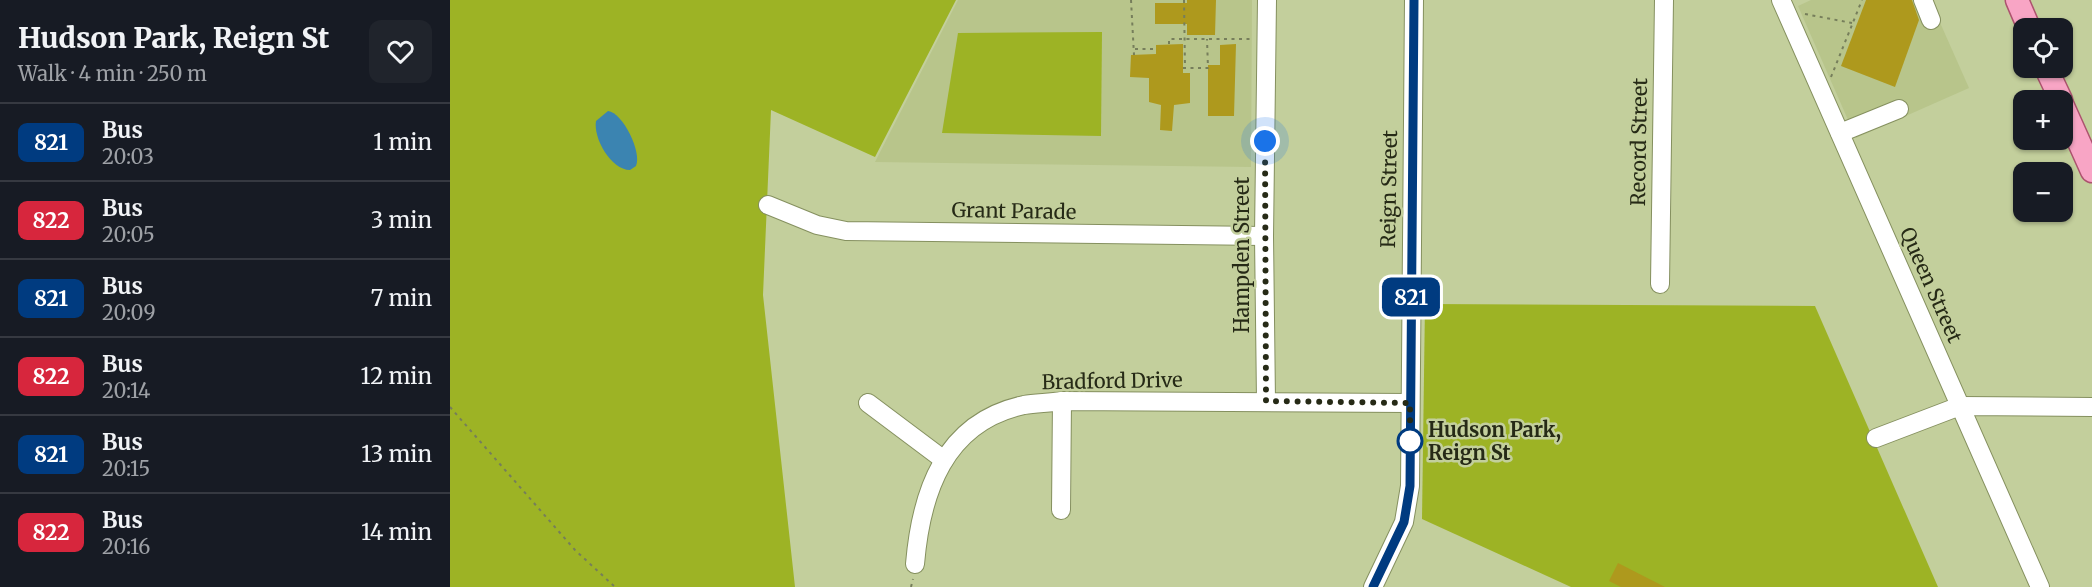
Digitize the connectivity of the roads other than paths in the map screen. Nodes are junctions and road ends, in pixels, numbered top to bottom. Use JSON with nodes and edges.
{"nodes":[{"id":1,"x":1266,"y":0,"type":"edge"},
{"id":2,"x":1414,"y":0,"type":"edge"},
{"id":3,"x":1654,"y":0,"type":"edge"},
{"id":4,"x":1665,"y":0,"type":"edge"},
{"id":5,"x":1781,"y":0,"type":"edge"},
{"id":6,"x":1923,"y":0,"type":"edge"},
{"id":7,"x":2017,"y":0,"type":"edge"},
{"id":8,"x":2025,"y":18,"type":"edge"},
{"id":9,"x":1931,"y":20,"type":"dead end"},
{"id":10,"x":1899,"y":109,"type":"dead end"},
{"id":11,"x":2073,"y":127,"type":"edge"},
{"id":12,"x":1840,"y":133,"type":"junction"},
{"id":13,"x":2092,"y":171,"type":"edge"},
{"id":14,"x":768,"y":205,"type":"dead end"},
{"id":15,"x":1264,"y":236,"type":"junction"},
{"id":16,"x":1660,"y":284,"type":"dead end"},
{"id":17,"x":1062,"y":401,"type":"junction"},
{"id":18,"x":1266,"y":401,"type":"junction"},
{"id":19,"x":868,"y":403,"type":"dead end"},
{"id":20,"x":1410,"y":403,"type":"junction"},
{"id":21,"x":1960,"y":406,"type":"junction"},
{"id":22,"x":2092,"y":407,"type":"edge"},
{"id":23,"x":1876,"y":438,"type":"dead end"},
{"id":24,"x":944,"y":460,"type":"junction"},
{"id":25,"x":1061,"y":510,"type":"dead end"},
{"id":26,"x":915,"y":564,"type":"dead end"},
{"id":27,"x":1373,"y":587,"type":"edge"},
{"id":28,"x":2040,"y":587,"type":"edge"}],
"edges":[{"from":1,"to":15,"type":"street","name":"Hampden Street"},
{"from":2,"to":20,"type":"street","name":"Reign Street"},
{"from":3,"to":4,"type":"street"},
{"from":4,"to":16,"type":"street","name":"Record Street"},
{"from":5,"to":12,"type":"street","name":"Queen Street"},
{"from":6,"to":9,"type":"street"},
{"from":7,"to":8,"type":"main road"},
{"from":10,"to":12,"type":"street"},
{"from":11,"to":13,"type":"main road"},
{"from":12,"to":21,"type":"street","name":"Queen Street"},
{"from":14,"to":15,"type":"street","name":"Grant Parade"},
{"from":15,"to":18,"type":"street","name":"Hampden Street"},
{"from":17,"to":18,"type":"street","name":"Bradford Drive"},
{"from":17,"to":24,"type":"street","name":"Bradford Drive"},
{"from":17,"to":25,"type":"street"},
{"from":18,"to":20,"type":"street","name":"Bradford Drive"},
{"from":19,"to":24,"type":"street"},
{"from":20,"to":27,"type":"street","name":"Reign Street"},
{"from":21,"to":22,"type":"street"},
{"from":21,"to":23,"type":"street"},
{"from":21,"to":28,"type":"street","name":"Queen Street"},
{"from":24,"to":26,"type":"street","name":"Bradford Drive"}]}
